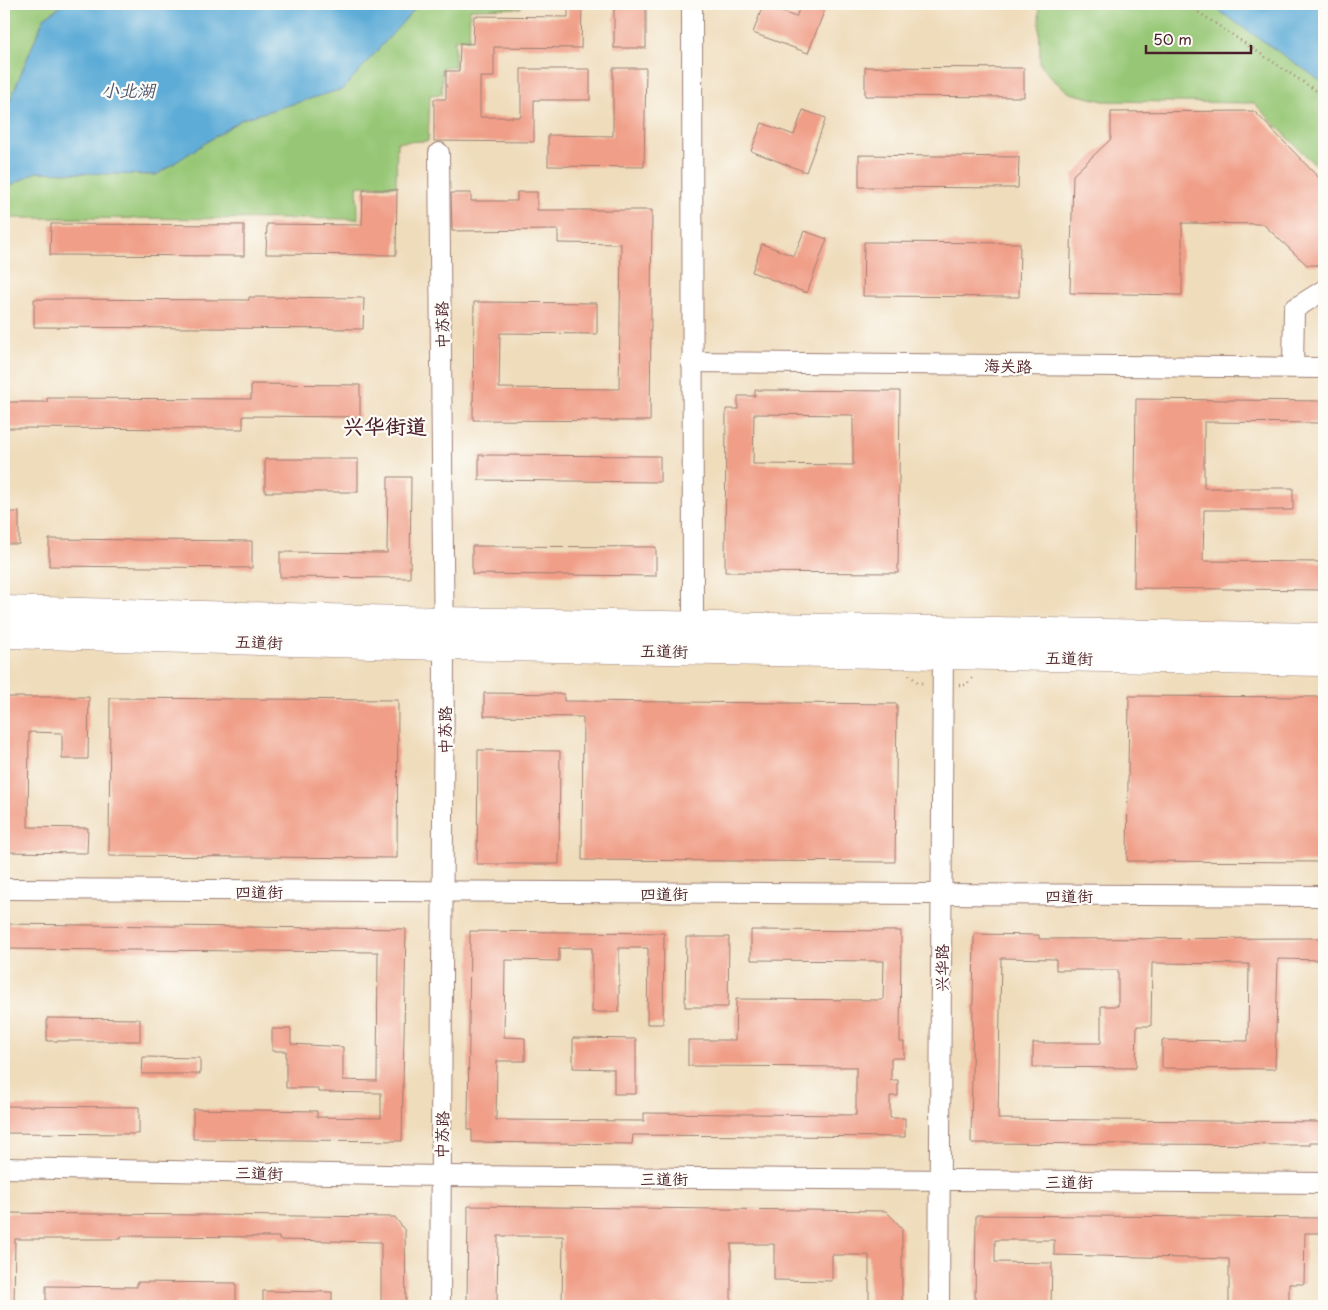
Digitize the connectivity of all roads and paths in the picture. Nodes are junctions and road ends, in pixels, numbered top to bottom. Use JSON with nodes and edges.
{"nodes":[{"id":1,"x":692,"y":4,"type":"edge"},
{"id":2,"x":1186,"y":4,"type":"edge"},
{"id":3,"x":1324,"y":96,"type":"edge"},
{"id":4,"x":439,"y":153,"type":"dead end"},
{"id":5,"x":1324,"y":290,"type":"edge"},
{"id":6,"x":691,"y":362,"type":"junction"},
{"id":7,"x":1293,"y":367,"type":"junction"},
{"id":8,"x":1324,"y":368,"type":"edge"},
{"id":9,"x":4,"y":610,"type":"edge"},
{"id":10,"x":693,"y":611,"type":"dead end"},
{"id":11,"x":443,"y":633,"type":"junction"},
{"id":12,"x":4,"y":634,"type":"edge"},
{"id":13,"x":1324,"y":637,"type":"edge"},
{"id":14,"x":943,"y":643,"type":"junction"},
{"id":15,"x":1324,"y":662,"type":"edge"},
{"id":16,"x":4,"y":889,"type":"edge"},
{"id":17,"x":444,"y":892,"type":"junction"},
{"id":18,"x":942,"y":894,"type":"junction"},
{"id":19,"x":1324,"y":896,"type":"edge"},
{"id":20,"x":4,"y":1168,"type":"edge"},
{"id":21,"x":441,"y":1176,"type":"junction"},
{"id":22,"x":939,"y":1180,"type":"junction"},
{"id":23,"x":1324,"y":1183,"type":"edge"},
{"id":24,"x":440,"y":1306,"type":"edge"},
{"id":25,"x":939,"y":1306,"type":"edge"}],
"edges":[{"from":1,"to":6,"type":"street"},
{"from":2,"to":3,"type":"path"},
{"from":4,"to":11,"type":"street","name":"中苏路"},
{"from":5,"to":7,"type":"street"},
{"from":6,"to":7,"type":"street","name":"海关路"},
{"from":6,"to":10,"type":"street"},
{"from":7,"to":8,"type":"street","name":"海关路"},
{"from":9,"to":11,"type":"highway","name":"五道街"},
{"from":11,"to":12,"type":"highway","name":"五道街"},
{"from":11,"to":14,"type":"highway","name":"五道街"},
{"from":11,"to":17,"type":"street","name":"中苏路"},
{"from":13,"to":14,"type":"highway","name":"五道街"},
{"from":14,"to":15,"type":"highway","name":"五道街"},
{"from":14,"to":18,"type":"street","name":"兴华路"},
{"from":16,"to":17,"type":"street","name":"四道街"},
{"from":17,"to":18,"type":"street","name":"四道街"},
{"from":17,"to":21,"type":"street","name":"中苏路"},
{"from":18,"to":19,"type":"street","name":"四道街"},
{"from":18,"to":22,"type":"street","name":"兴华路"},
{"from":20,"to":21,"type":"street","name":"三道街"},
{"from":21,"to":22,"type":"street","name":"三道街"},
{"from":21,"to":24,"type":"street","name":"中苏路"},
{"from":22,"to":23,"type":"street","name":"三道街"},
{"from":22,"to":25,"type":"street","name":"兴华路"}]}
